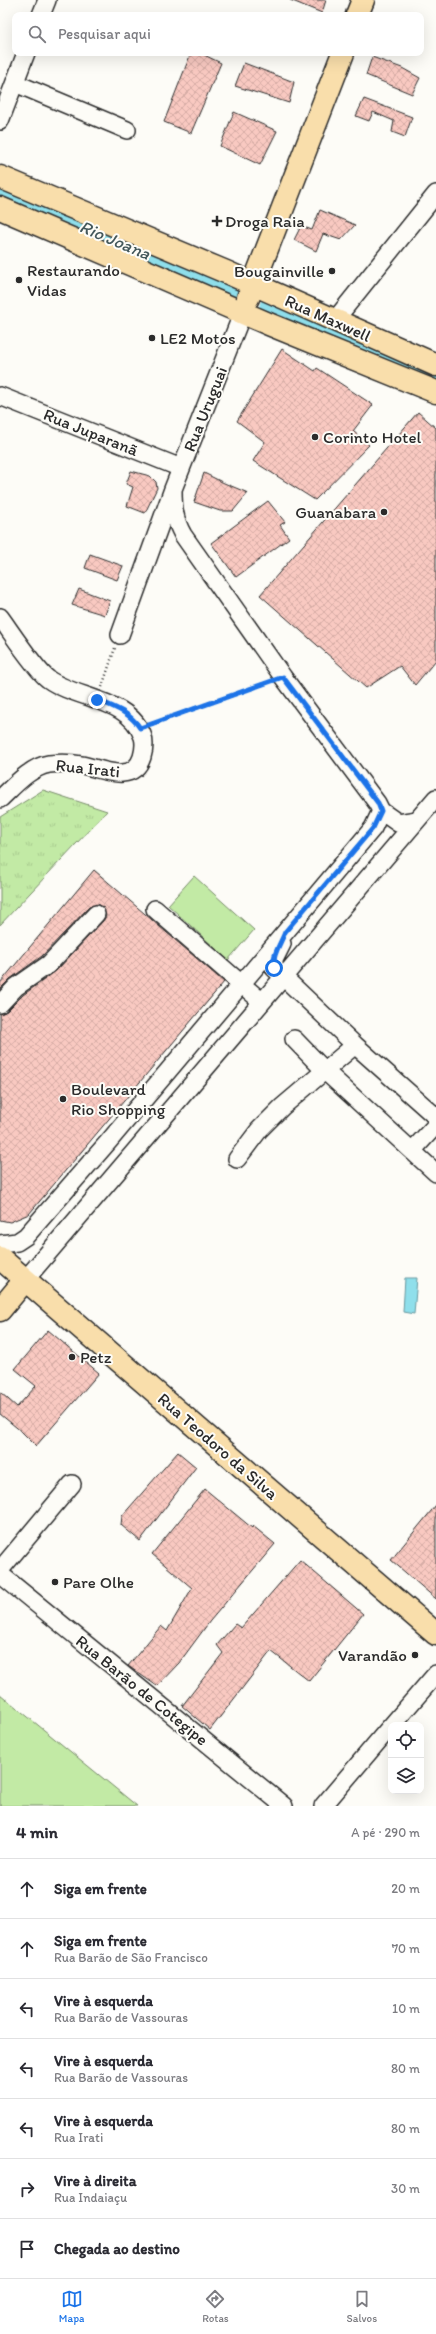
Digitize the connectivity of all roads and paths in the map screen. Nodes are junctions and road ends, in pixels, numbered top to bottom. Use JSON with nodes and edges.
{"nodes":[{"id":1,"x":47,"y":0,"type":"edge"},
{"id":2,"x":363,"y":0,"type":"edge"},
{"id":3,"x":42,"y":12,"type":"edge"},
{"id":4,"x":359,"y":12,"type":"edge"},
{"id":5,"x":25,"y":56,"type":"edge"},
{"id":6,"x":342,"y":56,"type":"edge"},
{"id":7,"x":15,"y":83,"type":"junction"},
{"id":8,"x":0,"y":121,"type":"edge"},
{"id":9,"x":127,"y":130,"type":"dead end"},
{"id":10,"x":0,"y":177,"type":"edge"},
{"id":11,"x":436,"y":194,"type":"edge"},
{"id":12,"x":0,"y":208,"type":"edge"},
{"id":13,"x":254,"y":284,"type":"junction"},
{"id":14,"x":243,"y":312,"type":"junction"},
{"id":15,"x":335,"y":320,"type":"junction"},
{"id":16,"x":434,"y":361,"type":"edge"},
{"id":17,"x":436,"y":392,"type":"edge"},
{"id":18,"x":0,"y":396,"type":"edge"},
{"id":19,"x":181,"y":468,"type":"junction"},
{"id":20,"x":173,"y":489,"type":"junction"},
{"id":21,"x":0,"y":617,"type":"edge"},
{"id":22,"x":120,"y":635,"type":"joint"},
{"id":23,"x":283,"y":677,"type":"junction"},
{"id":24,"x":97,"y":700,"type":"junction"},
{"id":25,"x":140,"y":728,"type":"junction"},
{"id":26,"x":436,"y":798,"type":"edge"},
{"id":27,"x":0,"y":799,"type":"edge"},
{"id":28,"x":381,"y":811,"type":"junction"},
{"id":29,"x":417,"y":820,"type":"junction"},
{"id":30,"x":373,"y":828,"type":"junction"},
{"id":31,"x":395,"y":845,"type":"junction"},
{"id":32,"x":155,"y":910,"type":"dead end"},
{"id":33,"x":96,"y":914,"type":"dead end"},
{"id":34,"x":285,"y":932,"type":"junction"},
{"id":35,"x":283,"y":976,"type":"junction"},
{"id":36,"x":242,"y":984,"type":"junction"},
{"id":37,"x":261,"y":1001,"type":"junction"},
{"id":38,"x":0,"y":1004,"type":"edge"},
{"id":39,"x":294,"y":1039,"type":"dead end"},
{"id":40,"x":355,"y":1045,"type":"junction"},
{"id":41,"x":325,"y":1071,"type":"junction"},
{"id":42,"x":436,"y":1117,"type":"edge"},
{"id":43,"x":436,"y":1125,"type":"edge"},
{"id":44,"x":412,"y":1151,"type":"junction"},
{"id":45,"x":237,"y":1158,"type":"dead end"},
{"id":46,"x":436,"y":1173,"type":"edge"},
{"id":47,"x":0,"y":1244,"type":"edge"},
{"id":48,"x":0,"y":1258,"type":"edge"},
{"id":49,"x":25,"y":1280,"type":"junction"},
{"id":50,"x":0,"y":1310,"type":"edge"},
{"id":51,"x":72,"y":1484,"type":"dead end"},
{"id":52,"x":0,"y":1570,"type":"edge"},
{"id":53,"x":0,"y":1574,"type":"edge"},
{"id":54,"x":436,"y":1634,"type":"edge"},
{"id":55,"x":436,"y":1674,"type":"edge"},
{"id":56,"x":395,"y":1722,"type":"edge"},
{"id":57,"x":388,"y":1731,"type":"edge"},
{"id":58,"x":284,"y":1806,"type":"edge"},
{"id":59,"x":323,"y":1806,"type":"edge"}],
"edges":[{"from":1,"to":3,"type":"street"},
{"from":2,"to":4,"type":"main road"},
{"from":5,"to":7,"type":"street"},
{"from":6,"to":13,"type":"main road","name":"Rua Uruguai"},
{"from":7,"to":8,"type":"street"},
{"from":7,"to":9,"type":"street"},
{"from":10,"to":13,"type":"main road","name":"Rua Maxwell"},
{"from":11,"to":15,"type":"street"},
{"from":12,"to":14,"type":"main road","name":"Rua Maxwell"},
{"from":13,"to":14,"type":"main road","name":"Rua Uruguai"},
{"from":13,"to":15,"type":"main road","name":"Rua Maxwell"},
{"from":14,"to":17,"type":"main road","name":"Rua Maxwell"},
{"from":14,"to":19,"type":"street","name":"Rua Uruguai"},
{"from":15,"to":16,"type":"main road","name":"Rua Maxwell"},
{"from":18,"to":19,"type":"street","name":"Rua Juparanã"},
{"from":19,"to":20,"type":"street","name":"Rua Uruguai"},
{"from":20,"to":22,"type":"street","name":"Rua Uruguai"},
{"from":20,"to":23,"type":"street"},
{"from":21,"to":24,"type":"street"},
{"from":22,"to":24,"type":"path"},
{"from":23,"to":25,"type":"path"},
{"from":23,"to":28,"type":"street"},
{"from":24,"to":25,"type":"street"},
{"from":25,"to":27,"type":"street","name":"Rua Irati"},
{"from":26,"to":29,"type":"street"},
{"from":28,"to":29,"type":"street"},
{"from":28,"to":30,"type":"street"},
{"from":29,"to":31,"type":"street"},
{"from":30,"to":31,"type":"street"},
{"from":30,"to":34,"type":"street"},
{"from":31,"to":35,"type":"street"},
{"from":32,"to":36,"type":"street"},
{"from":33,"to":38,"type":"street"},
{"from":34,"to":35,"type":"street"},
{"from":34,"to":36,"type":"street"},
{"from":35,"to":37,"type":"street"},
{"from":35,"to":40,"type":"street"},
{"from":36,"to":37,"type":"street"},
{"from":36,"to":47,"type":"street"},
{"from":37,"to":49,"type":"street"},
{"from":39,"to":41,"type":"street"},
{"from":40,"to":41,"type":"street"},
{"from":40,"to":42,"type":"street"},
{"from":41,"to":44,"type":"street"},
{"from":41,"to":45,"type":"street"},
{"from":43,"to":44,"type":"street"},
{"from":44,"to":46,"type":"street"},
{"from":48,"to":49,"type":"main road","name":"Rua Teodoro da Silva"},
{"from":49,"to":50,"type":"main road"},
{"from":49,"to":54,"type":"main road","name":"Rua Teodoro da Silva"},
{"from":51,"to":52,"type":"street"},
{"from":53,"to":58,"type":"street","name":"Rua Barão de Cotegipe"},
{"from":55,"to":56,"type":"street"},
{"from":57,"to":59,"type":"street"}]}
